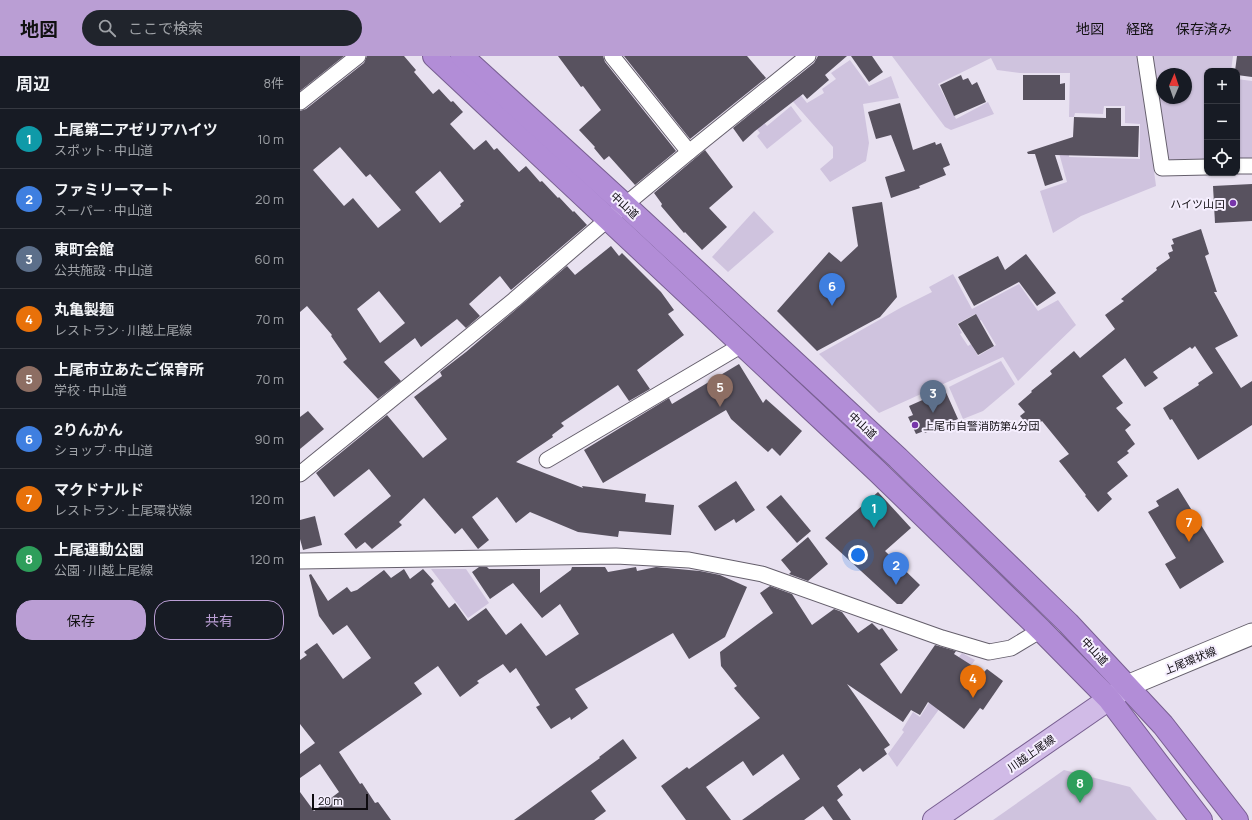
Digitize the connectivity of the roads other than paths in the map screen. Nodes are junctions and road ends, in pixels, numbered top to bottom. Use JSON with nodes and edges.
{"nodes":[{"id":1,"x":358,"y":56,"type":"edge"},
{"id":2,"x":434,"y":56,"type":"edge"},
{"id":3,"x":462,"y":56,"type":"edge"},
{"id":4,"x":612,"y":56,"type":"edge"},
{"id":5,"x":808,"y":56,"type":"edge"},
{"id":6,"x":1145,"y":56,"type":"edge"},
{"id":7,"x":300,"y":102,"type":"edge"},
{"id":8,"x":689,"y":152,"type":"junction"},
{"id":9,"x":1240,"y":166,"type":"edge"},
{"id":10,"x":1252,"y":166,"type":"edge"},
{"id":11,"x":1204,"y":167,"type":"edge"},
{"id":12,"x":626,"y":205,"type":"junction"},
{"id":13,"x":608,"y":220,"type":"junction"},
{"id":14,"x":742,"y":345,"type":"junction"},
{"id":15,"x":548,"y":460,"type":"dead end"},
{"id":16,"x":300,"y":474,"type":"edge"},
{"id":17,"x":300,"y":561,"type":"edge"},
{"id":18,"x":1041,"y":630,"type":"junction"},
{"id":19,"x":1252,"y":634,"type":"edge"},
{"id":20,"x":1127,"y":686,"type":"junction"},
{"id":21,"x":1109,"y":699,"type":"junction"},
{"id":22,"x":934,"y":820,"type":"edge"},
{"id":23,"x":1201,"y":820,"type":"edge"},
{"id":24,"x":1237,"y":820,"type":"edge"}],
"edges":[{"from":1,"to":7,"type":"street"},
{"from":2,"to":13,"type":"highway","name":"中山道"},
{"from":3,"to":12,"type":"highway","name":"中山道"},
{"from":4,"to":8,"type":"street"},
{"from":5,"to":8,"type":"street"},
{"from":6,"to":11,"type":"street"},
{"from":8,"to":12,"type":"street"},
{"from":9,"to":10,"type":"street"},
{"from":12,"to":13,"type":"street"},
{"from":12,"to":20,"type":"highway","name":"中山道"},
{"from":13,"to":14,"type":"highway","name":"中山道"},
{"from":13,"to":16,"type":"street"},
{"from":14,"to":15,"type":"street"},
{"from":14,"to":18,"type":"highway","name":"中山道"},
{"from":17,"to":18,"type":"street"},
{"from":18,"to":21,"type":"highway","name":"中山道"},
{"from":19,"to":20,"type":"main road","name":"上尾環状線"},
{"from":20,"to":21,"type":"main road","name":"川越上尾線"},
{"from":20,"to":24,"type":"highway","name":"中山道"},
{"from":21,"to":22,"type":"main road","name":"川越上尾線"},
{"from":21,"to":23,"type":"highway","name":"中山道"}]}
